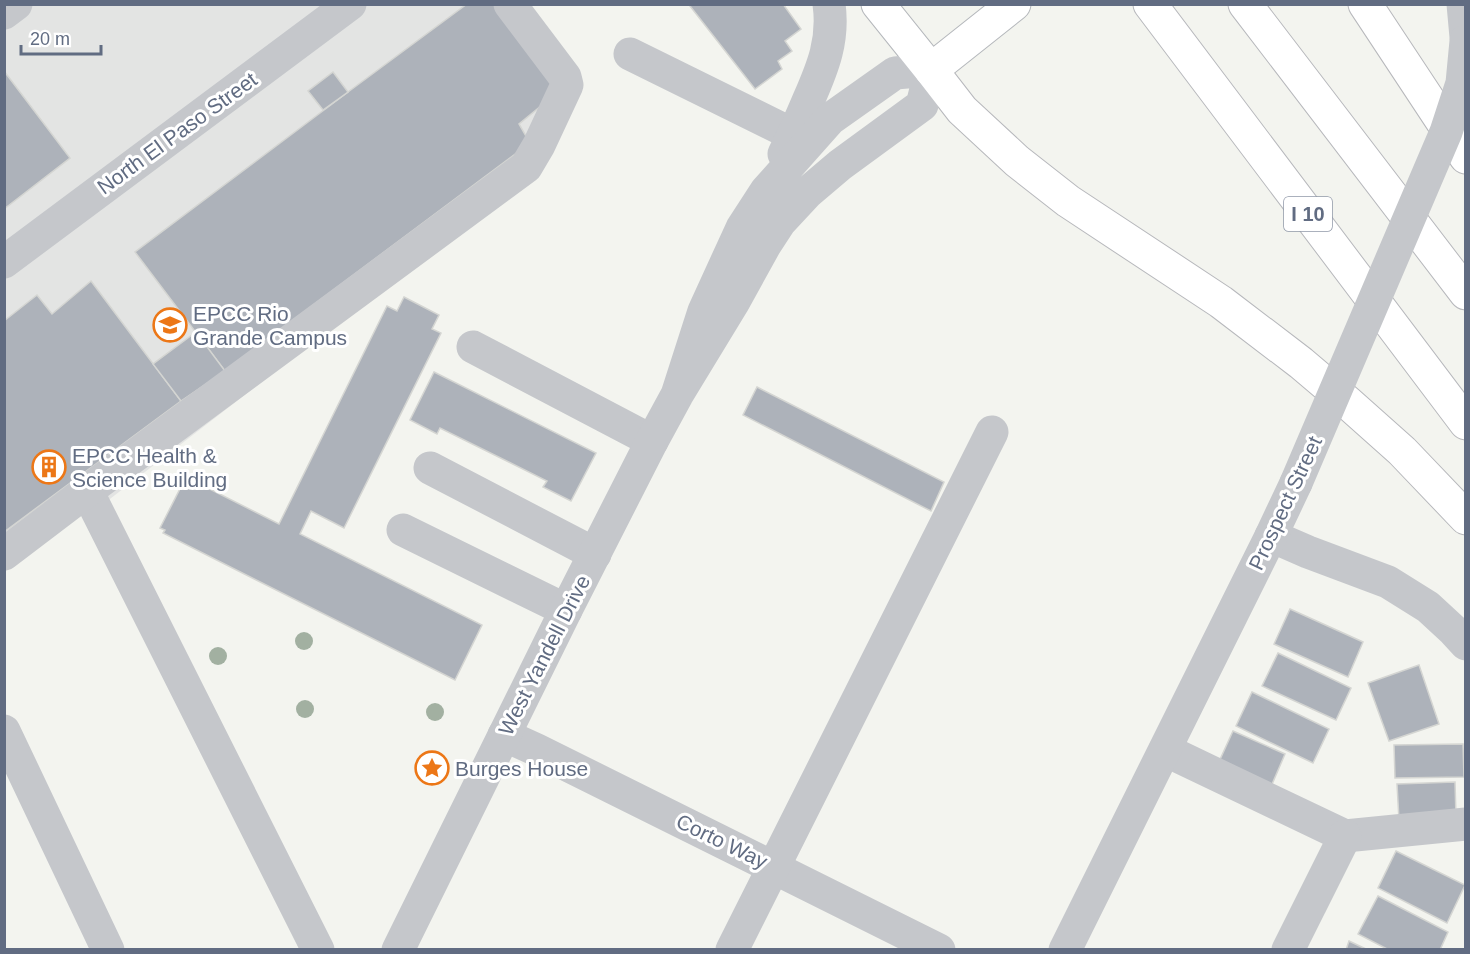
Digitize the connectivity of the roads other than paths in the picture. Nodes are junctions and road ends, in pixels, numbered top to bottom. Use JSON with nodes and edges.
{"nodes":[{"id":1,"x":16,"y":4,"type":"edge"},
{"id":2,"x":350,"y":4,"type":"edge"},
{"id":3,"x":510,"y":4,"type":"edge"},
{"id":4,"x":829,"y":4,"type":"edge"},
{"id":5,"x":878,"y":4,"type":"edge"},
{"id":6,"x":1014,"y":4,"type":"edge"},
{"id":7,"x":1150,"y":4,"type":"edge"},
{"id":8,"x":1245,"y":4,"type":"edge"},
{"id":9,"x":1365,"y":4,"type":"edge"},
{"id":10,"x":1463,"y":4,"type":"edge"},
{"id":11,"x":4,"y":13,"type":"edge"},
{"id":12,"x":1466,"y":37,"type":"edge"},
{"id":13,"x":1466,"y":41,"type":"edge"},
{"id":14,"x":630,"y":54,"type":"dead end"},
{"id":15,"x":930,"y":70,"type":"junction"},
{"id":16,"x":794,"y":135,"type":"junction"},
{"id":17,"x":1466,"y":157,"type":"edge"},
{"id":18,"x":766,"y":191,"type":"junction"},
{"id":19,"x":4,"y":262,"type":"edge"},
{"id":20,"x":1466,"y":293,"type":"edge"},
{"id":21,"x":473,"y":347,"type":"dead end"},
{"id":22,"x":677,"y":395,"type":"junction"},
{"id":23,"x":1466,"y":423,"type":"edge"},
{"id":24,"x":992,"y":432,"type":"dead end"},
{"id":25,"x":652,"y":441,"type":"junction"},
{"id":26,"x":430,"y":468,"type":"dead end"},
{"id":27,"x":87,"y":491,"type":"junction"},
{"id":28,"x":1466,"y":518,"type":"edge"},
{"id":29,"x":403,"y":530,"type":"dead end"},
{"id":30,"x":1271,"y":536,"type":"junction"},
{"id":31,"x":4,"y":554,"type":"edge"},
{"id":32,"x":595,"y":554,"type":"junction"},
{"id":33,"x":566,"y":610,"type":"junction"},
{"id":34,"x":1466,"y":644,"type":"edge"},
{"id":35,"x":4,"y":731,"type":"edge"},
{"id":36,"x":504,"y":735,"type":"junction"},
{"id":37,"x":1164,"y":750,"type":"junction"},
{"id":38,"x":1466,"y":824,"type":"edge"},
{"id":39,"x":1345,"y":836,"type":"junction"},
{"id":40,"x":774,"y":867,"type":"junction"},
{"id":41,"x":108,"y":950,"type":"edge"},
{"id":42,"x":318,"y":950,"type":"edge"},
{"id":43,"x":398,"y":950,"type":"edge"},
{"id":44,"x":732,"y":950,"type":"edge"},
{"id":45,"x":939,"y":950,"type":"edge"},
{"id":46,"x":1065,"y":950,"type":"edge"},
{"id":47,"x":1288,"y":950,"type":"edge"}],
"edges":[{"from":1,"to":11,"type":"street"},
{"from":2,"to":19,"type":"street","name":"North El Paso Street"},
{"from":3,"to":27,"type":"street"},
{"from":4,"to":16,"type":"street"},
{"from":5,"to":15,"type":"main road"},
{"from":6,"to":15,"type":"main road"},
{"from":7,"to":23,"type":"main road","number":"I 10"},
{"from":8,"to":20,"type":"main road"},
{"from":9,"to":17,"type":"main road"},
{"from":10,"to":12,"type":"street"},
{"from":13,"to":30,"type":"street","name":"Prospect Street","bridge":true},
{"from":14,"to":16,"type":"street"},
{"from":15,"to":18,"type":"street","name":"West Yandell Drive"},
{"from":15,"to":22,"type":"street","name":"West Yandell Drive"},
{"from":15,"to":28,"type":"main road"},
{"from":16,"to":18,"type":"street"},
{"from":18,"to":22,"type":"street","name":"West Yandell Drive"},
{"from":21,"to":25,"type":"street"},
{"from":22,"to":25,"type":"street","name":"West Yandell Drive"},
{"from":24,"to":40,"type":"street"},
{"from":25,"to":32,"type":"street","name":"West Yandell Drive"},
{"from":26,"to":32,"type":"street"},
{"from":27,"to":31,"type":"street"},
{"from":27,"to":42,"type":"street"},
{"from":29,"to":33,"type":"street"},
{"from":30,"to":34,"type":"street"},
{"from":30,"to":37,"type":"street","name":"Prospect Street"},
{"from":32,"to":33,"type":"street","name":"West Yandell Drive"},
{"from":33,"to":36,"type":"street","name":"West Yandell Drive"},
{"from":35,"to":41,"type":"street"},
{"from":36,"to":40,"type":"street","name":"Corto Way"},
{"from":36,"to":43,"type":"street","name":"West Yandell Drive"},
{"from":37,"to":39,"type":"street"},
{"from":37,"to":46,"type":"street","name":"Prospect Street"},
{"from":38,"to":39,"type":"street"},
{"from":39,"to":47,"type":"street"},
{"from":40,"to":44,"type":"street"},
{"from":40,"to":45,"type":"street","name":"Corto Way"}]}
